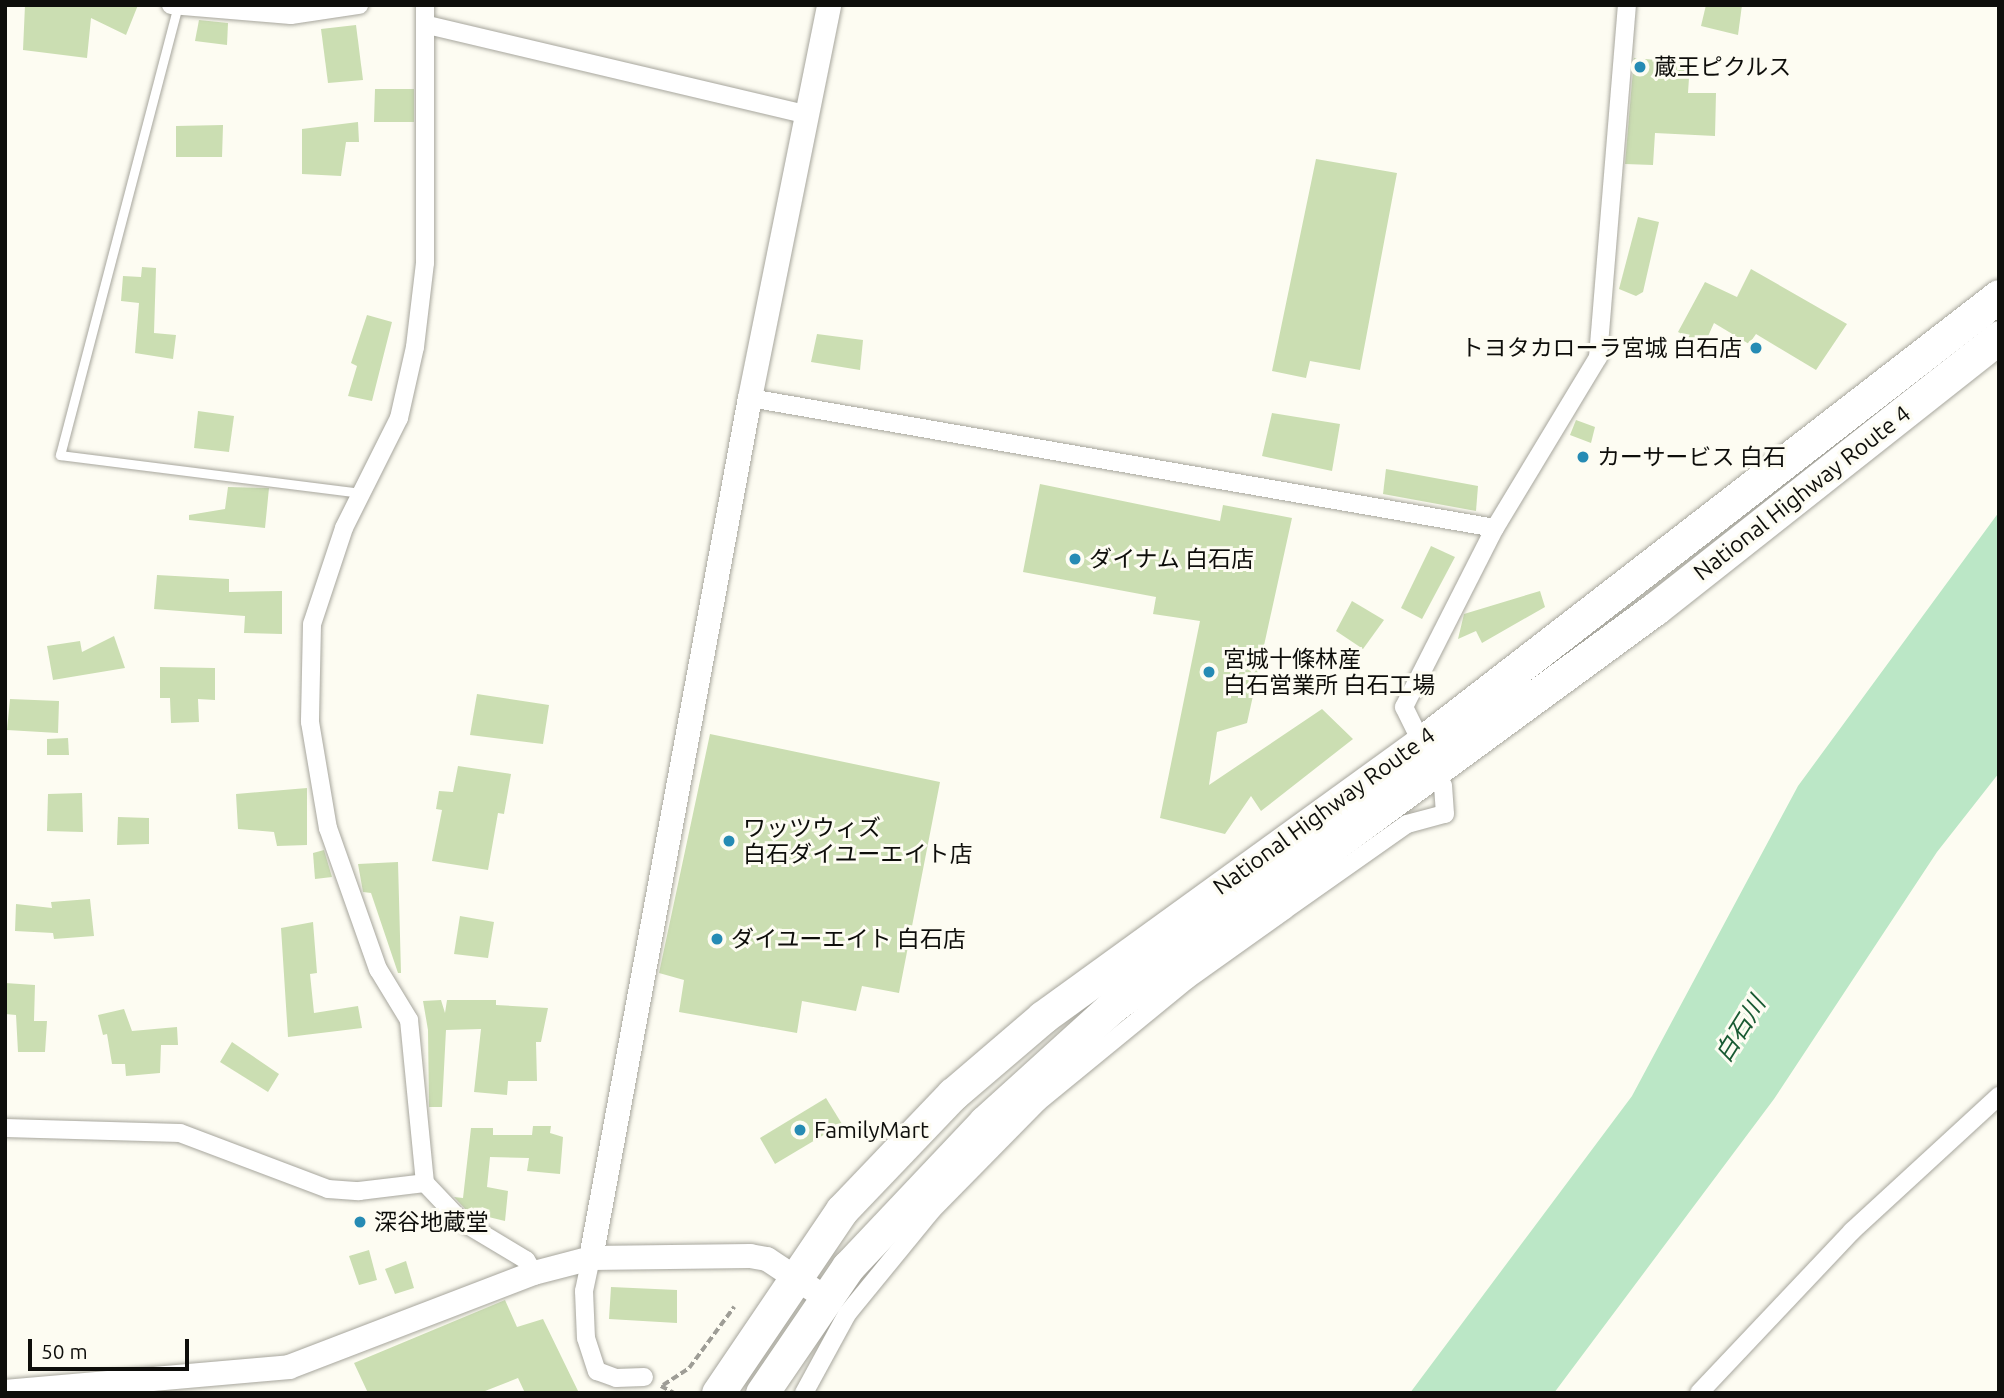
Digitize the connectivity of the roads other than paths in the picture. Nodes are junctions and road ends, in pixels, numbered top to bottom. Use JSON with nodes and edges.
{"nodes":[{"id":1,"x":359,"y":5,"type":"edge"},
{"id":2,"x":425,"y":5,"type":"edge"},
{"id":3,"x":829,"y":5,"type":"edge"},
{"id":4,"x":1628,"y":5,"type":"edge"},
{"id":5,"x":174,"y":7,"type":"edge"},
{"id":6,"x":428,"y":25,"type":"junction"},
{"id":7,"x":804,"y":114,"type":"junction"},
{"id":8,"x":1999,"y":296,"type":"edge"},
{"id":9,"x":1999,"y":337,"type":"edge"},
{"id":10,"x":750,"y":398,"type":"junction"},
{"id":11,"x":361,"y":493,"type":"junction"},
{"id":12,"x":1495,"y":527,"type":"junction"},
{"id":13,"x":1427,"y":757,"type":"junction"},
{"id":14,"x":1999,"y":1096,"type":"edge"},
{"id":15,"x":5,"y":1128,"type":"edge"},
{"id":16,"x":425,"y":1182,"type":"junction"},
{"id":17,"x":592,"y":1258,"type":"junction"},
{"id":18,"x":534,"y":1273,"type":"junction"},
{"id":19,"x":794,"y":1275,"type":"junction"},
{"id":20,"x":824,"y":1297,"type":"junction"},
{"id":21,"x":644,"y":1377,"type":"dead end"},
{"id":22,"x":5,"y":1392,"type":"edge"},
{"id":23,"x":718,"y":1393,"type":"edge"},
{"id":24,"x":762,"y":1393,"type":"edge"},
{"id":25,"x":804,"y":1393,"type":"edge"},
{"id":26,"x":1699,"y":1393,"type":"edge"}],
"edges":[{"from":1,"to":5,"type":"street"},
{"from":2,"to":6,"type":"street"},
{"from":3,"to":7,"type":"street"},
{"from":4,"to":12,"type":"street"},
{"from":5,"to":11,"type":"lane"},
{"from":6,"to":7,"type":"street"},
{"from":6,"to":11,"type":"street"},
{"from":7,"to":10,"type":"street"},
{"from":8,"to":13,"type":"highway","name":"National Highway Route 4"},
{"from":9,"to":13,"type":"highway","name":"National Highway Route 4"},
{"from":10,"to":12,"type":"street"},
{"from":10,"to":17,"type":"street"},
{"from":11,"to":16,"type":"street"},
{"from":12,"to":13,"type":"street"},
{"from":13,"to":19,"type":"highway","name":"National Highway Route 4"},
{"from":13,"to":20,"type":"highway","name":"National Highway Route 4"},
{"from":13,"to":25,"type":"street"},
{"from":14,"to":26,"type":"street"},
{"from":15,"to":16,"type":"street"},
{"from":16,"to":18,"type":"street"},
{"from":17,"to":18,"type":"street"},
{"from":17,"to":19,"type":"street"},
{"from":17,"to":21,"type":"street"},
{"from":18,"to":22,"type":"street"},
{"from":19,"to":20,"type":"street"},
{"from":19,"to":23,"type":"highway","name":"National Highway Route 4"},
{"from":20,"to":24,"type":"highway","name":"National Highway Route 4"}]}
